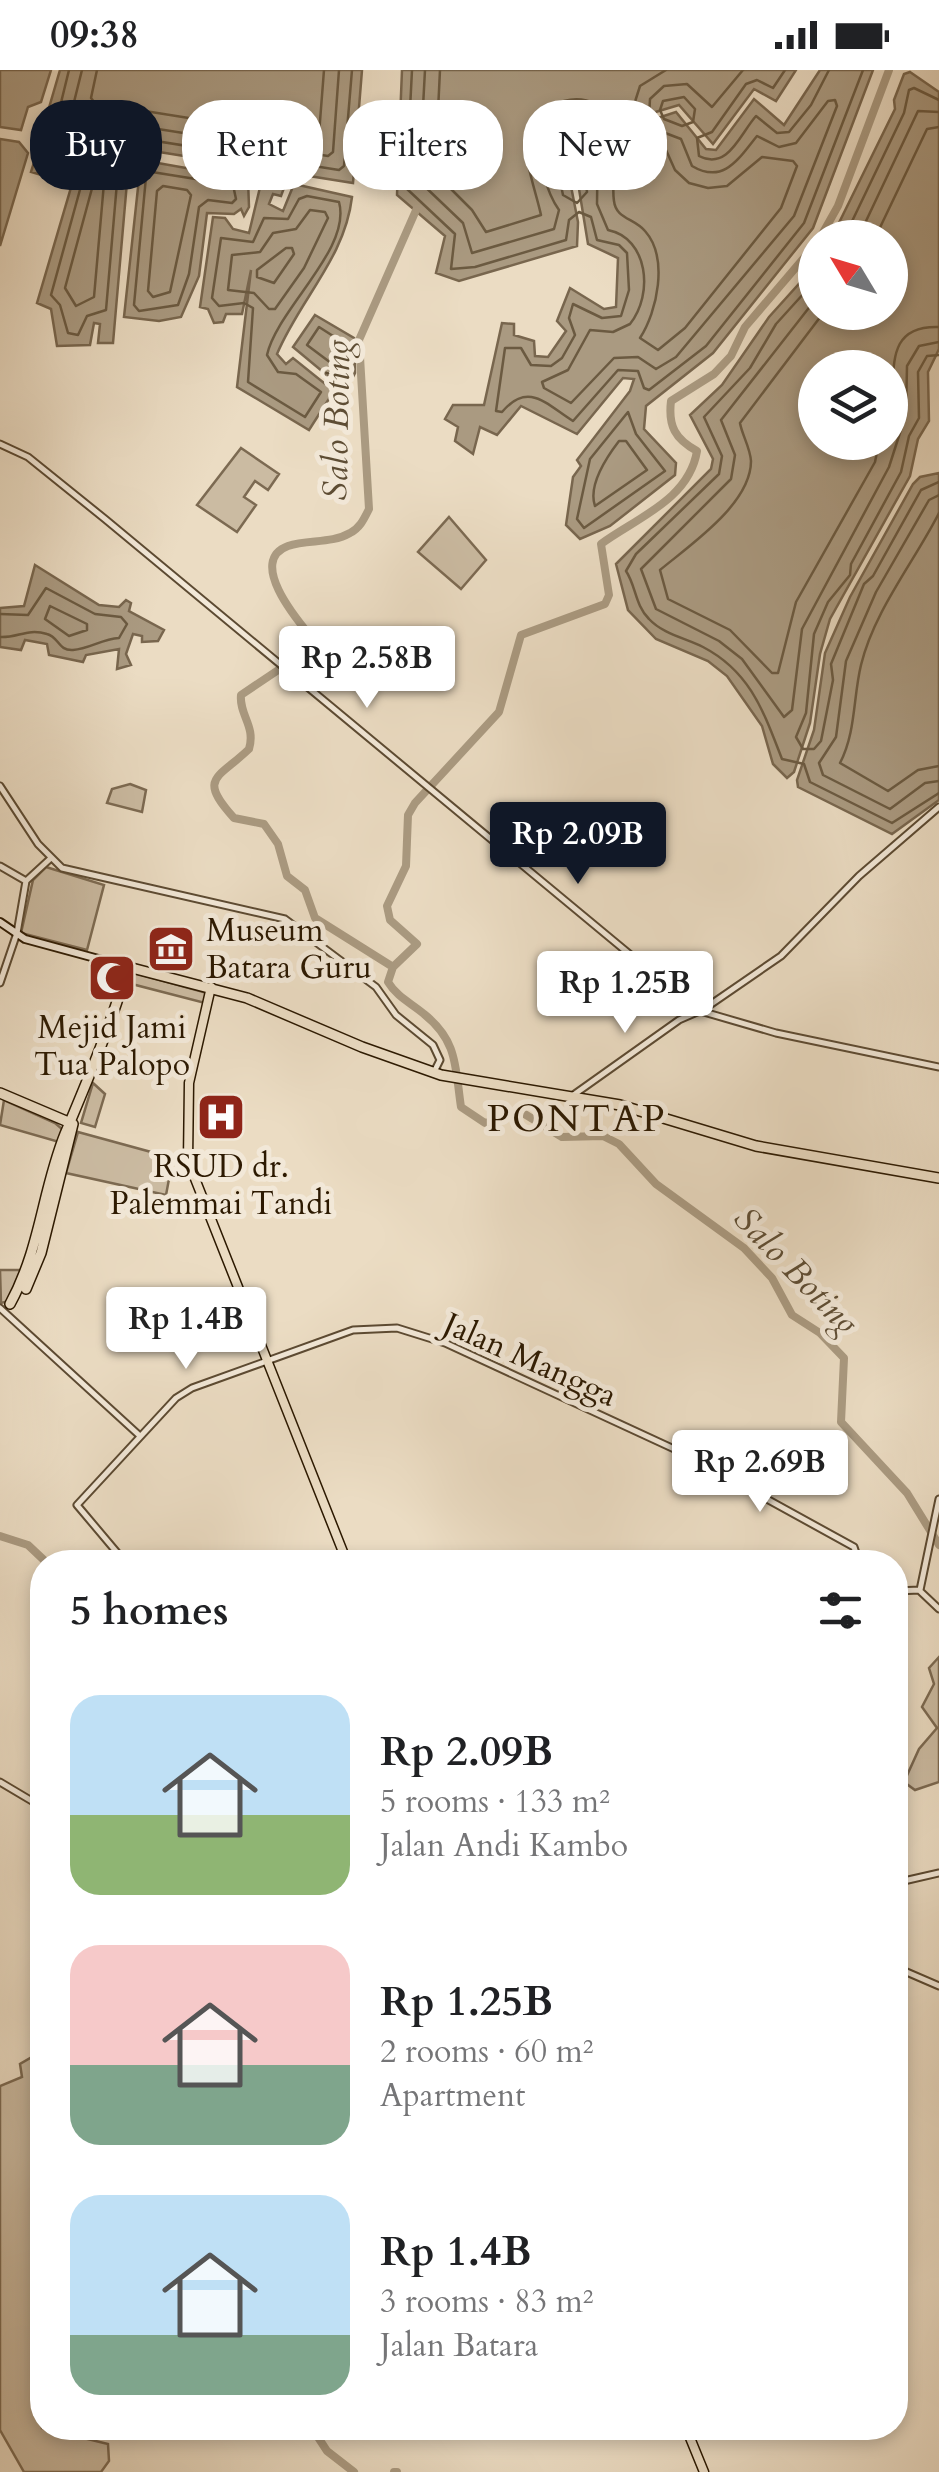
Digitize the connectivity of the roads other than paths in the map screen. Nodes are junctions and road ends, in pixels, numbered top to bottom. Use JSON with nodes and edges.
{"nodes":[{"id":1,"x":0,"y":444,"type":"edge"},
{"id":2,"x":0,"y":786,"type":"edge"},
{"id":3,"x":939,"y":807,"type":"edge"},
{"id":4,"x":51,"y":858,"type":"junction"},
{"id":5,"x":0,"y":866,"type":"edge"},
{"id":6,"x":26,"y":880,"type":"junction"},
{"id":7,"x":0,"y":922,"type":"edge"},
{"id":8,"x":17,"y":933,"type":"junction"},
{"id":9,"x":128,"y":967,"type":"junction"},
{"id":10,"x":0,"y":984,"type":"edge"},
{"id":11,"x":211,"y":987,"type":"junction"},
{"id":12,"x":696,"y":1010,"type":"junction"},
{"id":13,"x":939,"y":1067,"type":"edge"},
{"id":14,"x":442,"y":1075,"type":"junction"},
{"id":15,"x":0,"y":1093,"type":"edge"},
{"id":16,"x":572,"y":1096,"type":"junction"},
{"id":17,"x":72,"y":1124,"type":"junction"},
{"id":18,"x":939,"y":1175,"type":"edge"},
{"id":19,"x":3,"y":1310,"type":"edge"},
{"id":20,"x":267,"y":1361,"type":"junction"},
{"id":21,"x":140,"y":1436,"type":"junction"},
{"id":22,"x":939,"y":1498,"type":"edge"},
{"id":23,"x":114,"y":1550,"type":"edge"},
{"id":24,"x":342,"y":1550,"type":"edge"},
{"id":25,"x":855,"y":1550,"type":"edge"},
{"id":26,"x":908,"y":1591,"type":"edge"},
{"id":27,"x":920,"y":1591,"type":"junction"},
{"id":28,"x":939,"y":1609,"type":"edge"},
{"id":29,"x":0,"y":1782,"type":"edge"},
{"id":30,"x":30,"y":1800,"type":"edge"},
{"id":31,"x":939,"y":1873,"type":"edge"},
{"id":32,"x":908,"y":1881,"type":"edge"},
{"id":33,"x":908,"y":1973,"type":"edge"},
{"id":34,"x":939,"y":1986,"type":"edge"},
{"id":35,"x":691,"y":2440,"type":"edge"},
{"id":36,"x":704,"y":2472,"type":"edge"}],
"edges":[{"from":1,"to":12,"type":"street"},
{"from":2,"to":4,"type":"street"},
{"from":3,"to":12,"type":"street"},
{"from":4,"to":6,"type":"street"},
{"from":4,"to":14,"type":"street"},
{"from":5,"to":6,"type":"street"},
{"from":6,"to":8,"type":"street"},
{"from":7,"to":8,"type":"main road"},
{"from":8,"to":9,"type":"main road"},
{"from":8,"to":10,"type":"street"},
{"from":9,"to":11,"type":"highway"},
{"from":9,"to":17,"type":"highway"},
{"from":11,"to":14,"type":"highway"},
{"from":11,"to":20,"type":"main road"},
{"from":12,"to":13,"type":"street"},
{"from":12,"to":16,"type":"street"},
{"from":14,"to":16,"type":"highway"},
{"from":15,"to":17,"type":"highway"},
{"from":16,"to":18,"type":"highway"},
{"from":17,"to":19,"type":"highway"},
{"from":19,"to":21,"type":"street"},
{"from":20,"to":21,"type":"street","name":"Jalan Mangga"},
{"from":20,"to":24,"type":"main road"},
{"from":20,"to":25,"type":"street","name":"Jalan Mangga"},
{"from":21,"to":23,"type":"street","name":"Jalan Mangga"},
{"from":22,"to":27,"type":"street"},
{"from":26,"to":27,"type":"street"},
{"from":27,"to":28,"type":"street"},
{"from":29,"to":30,"type":"street"},
{"from":31,"to":32,"type":"street"},
{"from":33,"to":34,"type":"street"},
{"from":35,"to":36,"type":"main road"}]}
